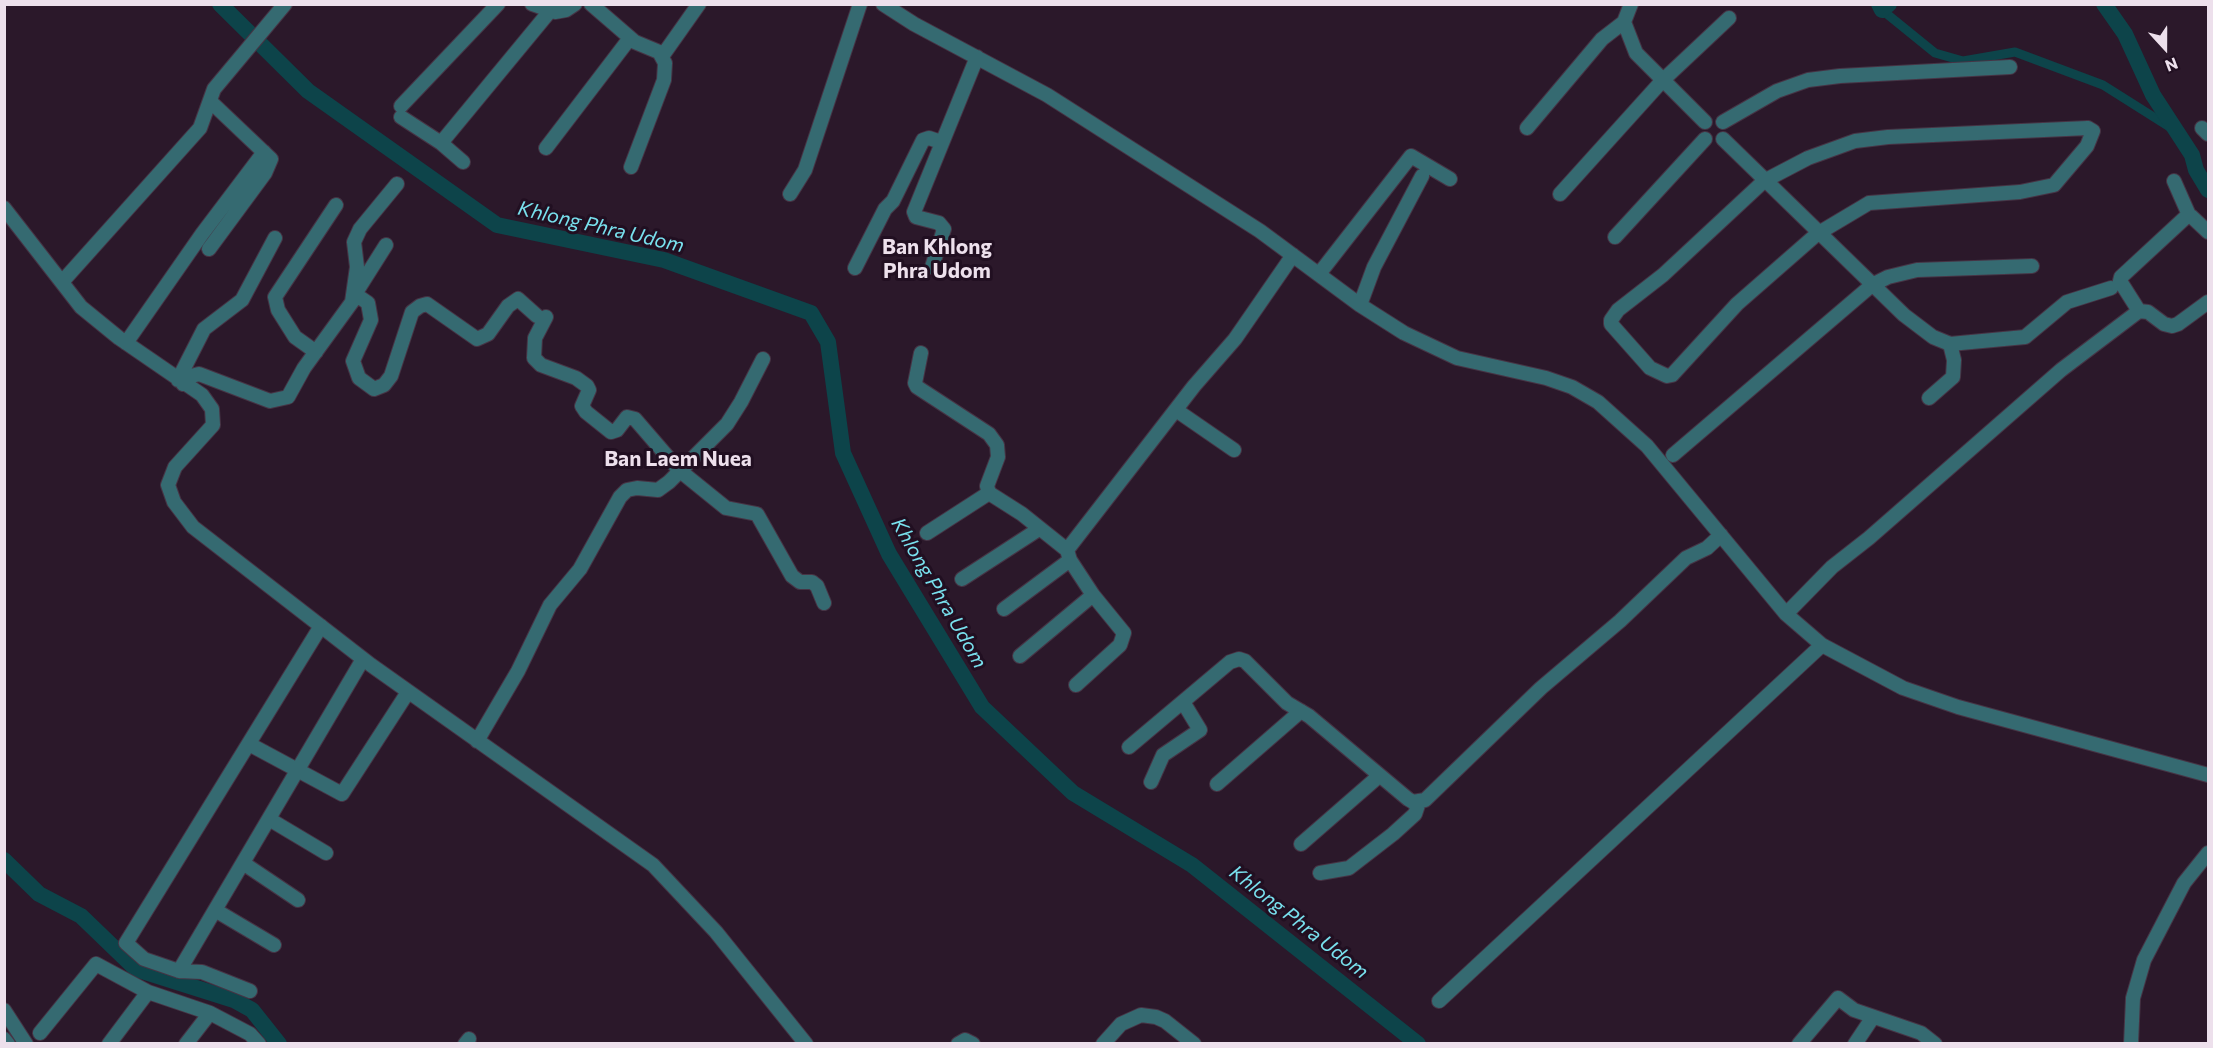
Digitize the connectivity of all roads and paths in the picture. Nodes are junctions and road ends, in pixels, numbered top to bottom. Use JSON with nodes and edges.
{"nodes":[{"id":1,"x":285,"y":4,"type":"edge"},
{"id":2,"x":498,"y":4,"type":"edge"},
{"id":3,"x":532,"y":4,"type":"edge"},
{"id":4,"x":575,"y":4,"type":"edge"},
{"id":5,"x":591,"y":4,"type":"edge"},
{"id":6,"x":699,"y":4,"type":"edge"},
{"id":7,"x":860,"y":4,"type":"edge"},
{"id":8,"x":883,"y":4,"type":"edge"},
{"id":9,"x":1631,"y":4,"type":"edge"},
{"id":10,"x":550,"y":11,"type":"junction"},
{"id":11,"x":1729,"y":18,"type":"dead end"},
{"id":12,"x":1624,"y":22,"type":"junction"},
{"id":13,"x":630,"y":38,"type":"junction"},
{"id":14,"x":663,"y":56,"type":"junction"},
{"id":15,"x":977,"y":57,"type":"junction"},
{"id":16,"x":2010,"y":68,"type":"dead end"},
{"id":17,"x":1662,"y":81,"type":"junction"},
{"id":18,"x":211,"y":102,"type":"junction"},
{"id":19,"x":1705,"y":122,"type":"junction"},
{"id":20,"x":1723,"y":123,"type":"junction"},
{"id":21,"x":1527,"y":128,"type":"dead end"},
{"id":22,"x":1705,"y":139,"type":"junction"},
{"id":23,"x":1723,"y":139,"type":"junction"},
{"id":24,"x":941,"y":142,"type":"junction"},
{"id":25,"x":441,"y":143,"type":"junction"},
{"id":26,"x":546,"y":148,"type":"dead end"},
{"id":27,"x":264,"y":152,"type":"junction"},
{"id":28,"x":463,"y":162,"type":"dead end"},
{"id":29,"x":631,"y":167,"type":"dead end"},
{"id":30,"x":1422,"y":176,"type":"dead end"},
{"id":31,"x":1450,"y":179,"type":"dead end"},
{"id":32,"x":1764,"y":181,"type":"junction"},
{"id":33,"x":2174,"y":181,"type":"dead end"},
{"id":34,"x":397,"y":184,"type":"dead end"},
{"id":35,"x":790,"y":194,"type":"dead end"},
{"id":36,"x":1560,"y":194,"type":"dead end"},
{"id":37,"x":336,"y":205,"type":"dead end"},
{"id":38,"x":4,"y":208,"type":"edge"},
{"id":39,"x":2189,"y":215,"type":"junction"},
{"id":40,"x":2208,"y":232,"type":"edge"},
{"id":41,"x":1817,"y":234,"type":"junction"},
{"id":42,"x":1615,"y":237,"type":"dead end"},
{"id":43,"x":274,"y":238,"type":"dead end"},
{"id":44,"x":386,"y":245,"type":"dead end"},
{"id":45,"x":209,"y":249,"type":"dead end"},
{"id":46,"x":1293,"y":255,"type":"junction"},
{"id":47,"x":2032,"y":266,"type":"dead end"},
{"id":48,"x":932,"y":267,"type":"dead end"},
{"id":49,"x":855,"y":268,"type":"dead end"},
{"id":50,"x":1319,"y":274,"type":"junction"},
{"id":51,"x":62,"y":282,"type":"junction"},
{"id":52,"x":1872,"y":285,"type":"junction"},
{"id":53,"x":2111,"y":288,"type":"dead end"},
{"id":54,"x":355,"y":294,"type":"junction"},
{"id":55,"x":2208,"y":302,"type":"edge"},
{"id":56,"x":1360,"y":305,"type":"junction"},
{"id":57,"x":2139,"y":311,"type":"junction"},
{"id":58,"x":126,"y":343,"type":"junction"},
{"id":59,"x":1950,"y":344,"type":"junction"},
{"id":60,"x":316,"y":351,"type":"junction"},
{"id":61,"x":921,"y":353,"type":"dead end"},
{"id":62,"x":763,"y":359,"type":"dead end"},
{"id":63,"x":181,"y":382,"type":"junction"},
{"id":64,"x":1929,"y":398,"type":"dead end"},
{"id":65,"x":1176,"y":410,"type":"junction"},
{"id":66,"x":1234,"y":450,"type":"dead end"},
{"id":67,"x":1673,"y":455,"type":"dead end"},
{"id":68,"x":679,"y":470,"type":"junction"},
{"id":69,"x":989,"y":493,"type":"junction"},
{"id":70,"x":1039,"y":529,"type":"junction"},
{"id":71,"x":927,"y":533,"type":"dead end"},
{"id":72,"x":1721,"y":535,"type":"junction"},
{"id":73,"x":1069,"y":555,"type":"junction"},
{"id":74,"x":962,"y":579,"type":"dead end"},
{"id":75,"x":1093,"y":595,"type":"junction"},
{"id":76,"x":824,"y":603,"type":"dead end"},
{"id":77,"x":1004,"y":609,"type":"dead end"},
{"id":78,"x":1786,"y":614,"type":"junction"},
{"id":79,"x":321,"y":626,"type":"junction"},
{"id":80,"x":1822,"y":645,"type":"junction"},
{"id":81,"x":1020,"y":656,"type":"dead end"},
{"id":82,"x":363,"y":659,"type":"junction"},
{"id":83,"x":1076,"y":685,"type":"dead end"},
{"id":84,"x":408,"y":692,"type":"junction"},
{"id":85,"x":1183,"y":702,"type":"junction"},
{"id":86,"x":1301,"y":711,"type":"junction"},
{"id":87,"x":1150,"y":730,"type":"junction"},
{"id":88,"x":477,"y":741,"type":"junction"},
{"id":89,"x":249,"y":744,"type":"junction"},
{"id":90,"x":1130,"y":747,"type":"dead end"},
{"id":91,"x":1166,"y":751,"type":"junction"},
{"id":92,"x":297,"y":771,"type":"junction"},
{"id":93,"x":2208,"y":775,"type":"edge"},
{"id":94,"x":1379,"y":776,"type":"junction"},
{"id":95,"x":1151,"y":782,"type":"dead end"},
{"id":96,"x":1216,"y":784,"type":"dead end"},
{"id":97,"x":1419,"y":802,"type":"junction"},
{"id":98,"x":269,"y":819,"type":"junction"},
{"id":99,"x":1301,"y":844,"type":"dead end"},
{"id":100,"x":2208,"y":853,"type":"edge"},
{"id":101,"x":326,"y":854,"type":"dead end"},
{"id":102,"x":243,"y":863,"type":"junction"},
{"id":103,"x":1320,"y":873,"type":"dead end"},
{"id":104,"x":298,"y":900,"type":"dead end"},
{"id":105,"x":215,"y":910,"type":"junction"},
{"id":106,"x":274,"y":945,"type":"dead end"},
{"id":107,"x":178,"y":971,"type":"junction"},
{"id":108,"x":250,"y":991,"type":"dead end"},
{"id":109,"x":148,"y":992,"type":"junction"},
{"id":110,"x":1439,"y":1001,"type":"dead end"},
{"id":111,"x":4,"y":1010,"type":"edge"},
{"id":112,"x":210,"y":1013,"type":"junction"},
{"id":113,"x":1873,"y":1017,"type":"junction"},
{"id":114,"x":40,"y":1033,"type":"dead end"},
{"id":115,"x":4,"y":1039,"type":"edge"},
{"id":116,"x":8,"y":1044,"type":"edge"},
{"id":117,"x":26,"y":1044,"type":"edge"},
{"id":118,"x":109,"y":1044,"type":"edge"},
{"id":119,"x":186,"y":1044,"type":"edge"},
{"id":120,"x":259,"y":1044,"type":"edge"},
{"id":121,"x":806,"y":1044,"type":"edge"},
{"id":122,"x":958,"y":1044,"type":"edge"},
{"id":123,"x":973,"y":1044,"type":"edge"},
{"id":124,"x":1103,"y":1044,"type":"edge"},
{"id":125,"x":1194,"y":1044,"type":"edge"},
{"id":126,"x":1798,"y":1044,"type":"edge"},
{"id":127,"x":1855,"y":1044,"type":"edge"},
{"id":128,"x":1935,"y":1044,"type":"edge"},
{"id":129,"x":2131,"y":1044,"type":"edge"}],
"edges":[{"from":1,"to":18,"type":"street"},
{"from":2,"to":25,"type":"street"},
{"from":3,"to":10,"type":"street"},
{"from":4,"to":10,"type":"street"},
{"from":5,"to":13,"type":"street"},
{"from":6,"to":14,"type":"street"},
{"from":7,"to":35,"type":"street"},
{"from":8,"to":15,"type":"street"},
{"from":9,"to":12,"type":"street"},
{"from":10,"to":25,"type":"street"},
{"from":11,"to":17,"type":"street"},
{"from":12,"to":17,"type":"street"},
{"from":12,"to":21,"type":"street"},
{"from":13,"to":14,"type":"street"},
{"from":13,"to":26,"type":"street"},
{"from":14,"to":29,"type":"street"},
{"from":15,"to":24,"type":"street"},
{"from":15,"to":46,"type":"street"},
{"from":16,"to":20,"type":"street"},
{"from":17,"to":19,"type":"street"},
{"from":17,"to":36,"type":"street"},
{"from":18,"to":27,"type":"street"},
{"from":18,"to":51,"type":"street"},
{"from":19,"to":20,"type":"street"},
{"from":19,"to":22,"type":"street"},
{"from":20,"to":23,"type":"street"},
{"from":22,"to":23,"type":"street"},
{"from":22,"to":42,"type":"street"},
{"from":23,"to":32,"type":"street"},
{"from":24,"to":48,"type":"street"},
{"from":24,"to":49,"type":"street"},
{"from":25,"to":28,"type":"street"},
{"from":27,"to":45,"type":"street"},
{"from":27,"to":58,"type":"street"},
{"from":30,"to":56,"type":"street"},
{"from":31,"to":50,"type":"street"},
{"from":32,"to":41,"type":"street"},
{"from":32,"to":41,"type":"street"},
{"from":32,"to":41,"type":"street"},
{"from":33,"to":39,"type":"street"},
{"from":34,"to":54,"type":"street"},
{"from":37,"to":60,"type":"street"},
{"from":38,"to":51,"type":"street"},
{"from":39,"to":40,"type":"street"},
{"from":39,"to":57,"type":"street"},
{"from":41,"to":52,"type":"street"},
{"from":43,"to":63,"type":"street"},
{"from":44,"to":54,"type":"street"},
{"from":46,"to":50,"type":"street"},
{"from":46,"to":65,"type":"street"},
{"from":47,"to":52,"type":"street"},
{"from":50,"to":56,"type":"street"},
{"from":51,"to":58,"type":"street"},
{"from":52,"to":59,"type":"street"},
{"from":52,"to":67,"type":"street"},
{"from":53,"to":59,"type":"street"},
{"from":54,"to":60,"type":"street"},
{"from":54,"to":68,"type":"street"},
{"from":55,"to":57,"type":"street"},
{"from":56,"to":72,"type":"street"},
{"from":57,"to":78,"type":"street"},
{"from":58,"to":63,"type":"street"},
{"from":59,"to":64,"type":"street"},
{"from":60,"to":63,"type":"street"},
{"from":61,"to":69,"type":"street"},
{"from":62,"to":68,"type":"street"},
{"from":63,"to":79,"type":"street"},
{"from":65,"to":66,"type":"street"},
{"from":65,"to":73,"type":"street"},
{"from":68,"to":76,"type":"street"},
{"from":68,"to":88,"type":"street"},
{"from":69,"to":70,"type":"street"},
{"from":69,"to":71,"type":"street"},
{"from":70,"to":73,"type":"street"},
{"from":70,"to":74,"type":"street"},
{"from":72,"to":78,"type":"street"},
{"from":72,"to":97,"type":"street"},
{"from":73,"to":75,"type":"street"},
{"from":73,"to":77,"type":"street"},
{"from":75,"to":81,"type":"street"},
{"from":75,"to":83,"type":"street"},
{"from":78,"to":80,"type":"street"},
{"from":79,"to":82,"type":"street"},
{"from":79,"to":89,"type":"street"},
{"from":80,"to":93,"type":"street"},
{"from":80,"to":110,"type":"street"},
{"from":82,"to":84,"type":"street"},
{"from":82,"to":92,"type":"street"},
{"from":84,"to":88,"type":"street"},
{"from":84,"to":92,"type":"street"},
{"from":85,"to":86,"type":"street"},
{"from":85,"to":87,"type":"street"},
{"from":85,"to":91,"type":"street"},
{"from":86,"to":94,"type":"street"},
{"from":86,"to":96,"type":"street"},
{"from":87,"to":90,"type":"street"},
{"from":87,"to":91,"type":"street"},
{"from":88,"to":121,"type":"street"},
{"from":89,"to":92,"type":"street"},
{"from":89,"to":107,"type":"street"},
{"from":91,"to":95,"type":"street"},
{"from":92,"to":98,"type":"street"},
{"from":94,"to":97,"type":"street"},
{"from":94,"to":99,"type":"street"},
{"from":97,"to":103,"type":"street"},
{"from":98,"to":101,"type":"street"},
{"from":98,"to":102,"type":"street"},
{"from":100,"to":129,"type":"street"},
{"from":102,"to":104,"type":"street"},
{"from":102,"to":105,"type":"street"},
{"from":105,"to":106,"type":"street"},
{"from":105,"to":107,"type":"street"},
{"from":107,"to":108,"type":"street"},
{"from":109,"to":112,"type":"street"},
{"from":109,"to":114,"type":"street"},
{"from":109,"to":118,"type":"street"},
{"from":111,"to":117,"type":"street"},
{"from":112,"to":119,"type":"street"},
{"from":112,"to":120,"type":"street"},
{"from":113,"to":126,"type":"street"},
{"from":113,"to":127,"type":"street"},
{"from":113,"to":128,"type":"street"},
{"from":115,"to":116,"type":"street"},
{"from":122,"to":123,"type":"street"},
{"from":124,"to":125,"type":"street"}]}
